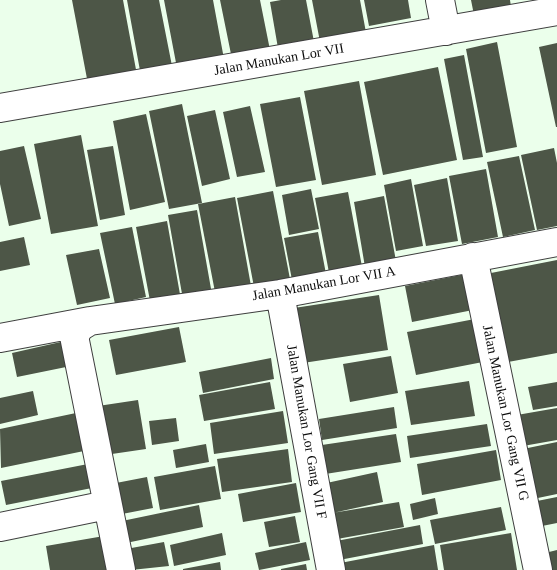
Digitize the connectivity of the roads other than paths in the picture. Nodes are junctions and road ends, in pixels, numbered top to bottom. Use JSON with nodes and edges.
{"nodes":[{"id":1,"x":440,"y":0,"type":"edge"},
{"id":2,"x":557,"y":11,"type":"edge"},
{"id":3,"x":446,"y":31,"type":"junction"},
{"id":4,"x":0,"y":108,"type":"edge"},
{"id":5,"x":557,"y":242,"type":"edge"},
{"id":6,"x":473,"y":256,"type":"junction"},
{"id":7,"x":280,"y":294,"type":"junction"},
{"id":8,"x":90,"y":321,"type":"junction"},
{"id":9,"x":0,"y":338,"type":"edge"},
{"id":10,"x":107,"y":505,"type":"junction"},
{"id":11,"x":0,"y":527,"type":"edge"},
{"id":12,"x":121,"y":570,"type":"edge"},
{"id":13,"x":331,"y":570,"type":"edge"},
{"id":14,"x":538,"y":570,"type":"edge"}],
"edges":[{"from":1,"to":3,"type":"street"},
{"from":2,"to":3,"type":"street","name":"Jalan Manukan Lor VII"},
{"from":3,"to":4,"type":"street","name":"Jalan Manukan Lor VII"},
{"from":5,"to":6,"type":"street","name":"Jalan Manukan Lor VII A"},
{"from":6,"to":7,"type":"street","name":"Jalan Manukan Lor VII A"},
{"from":6,"to":14,"type":"street","name":"Jalan Manukan Lor Gang VII G"},
{"from":7,"to":8,"type":"street","name":"Jalan Manukan Lor VII A"},
{"from":7,"to":13,"type":"street","name":"Jalan Manukan Lor Gang VII F"},
{"from":8,"to":9,"type":"street","name":"Jalan Manukan Lor VII A"},
{"from":8,"to":10,"type":"street"},
{"from":10,"to":11,"type":"street"},
{"from":10,"to":12,"type":"street"}]}
